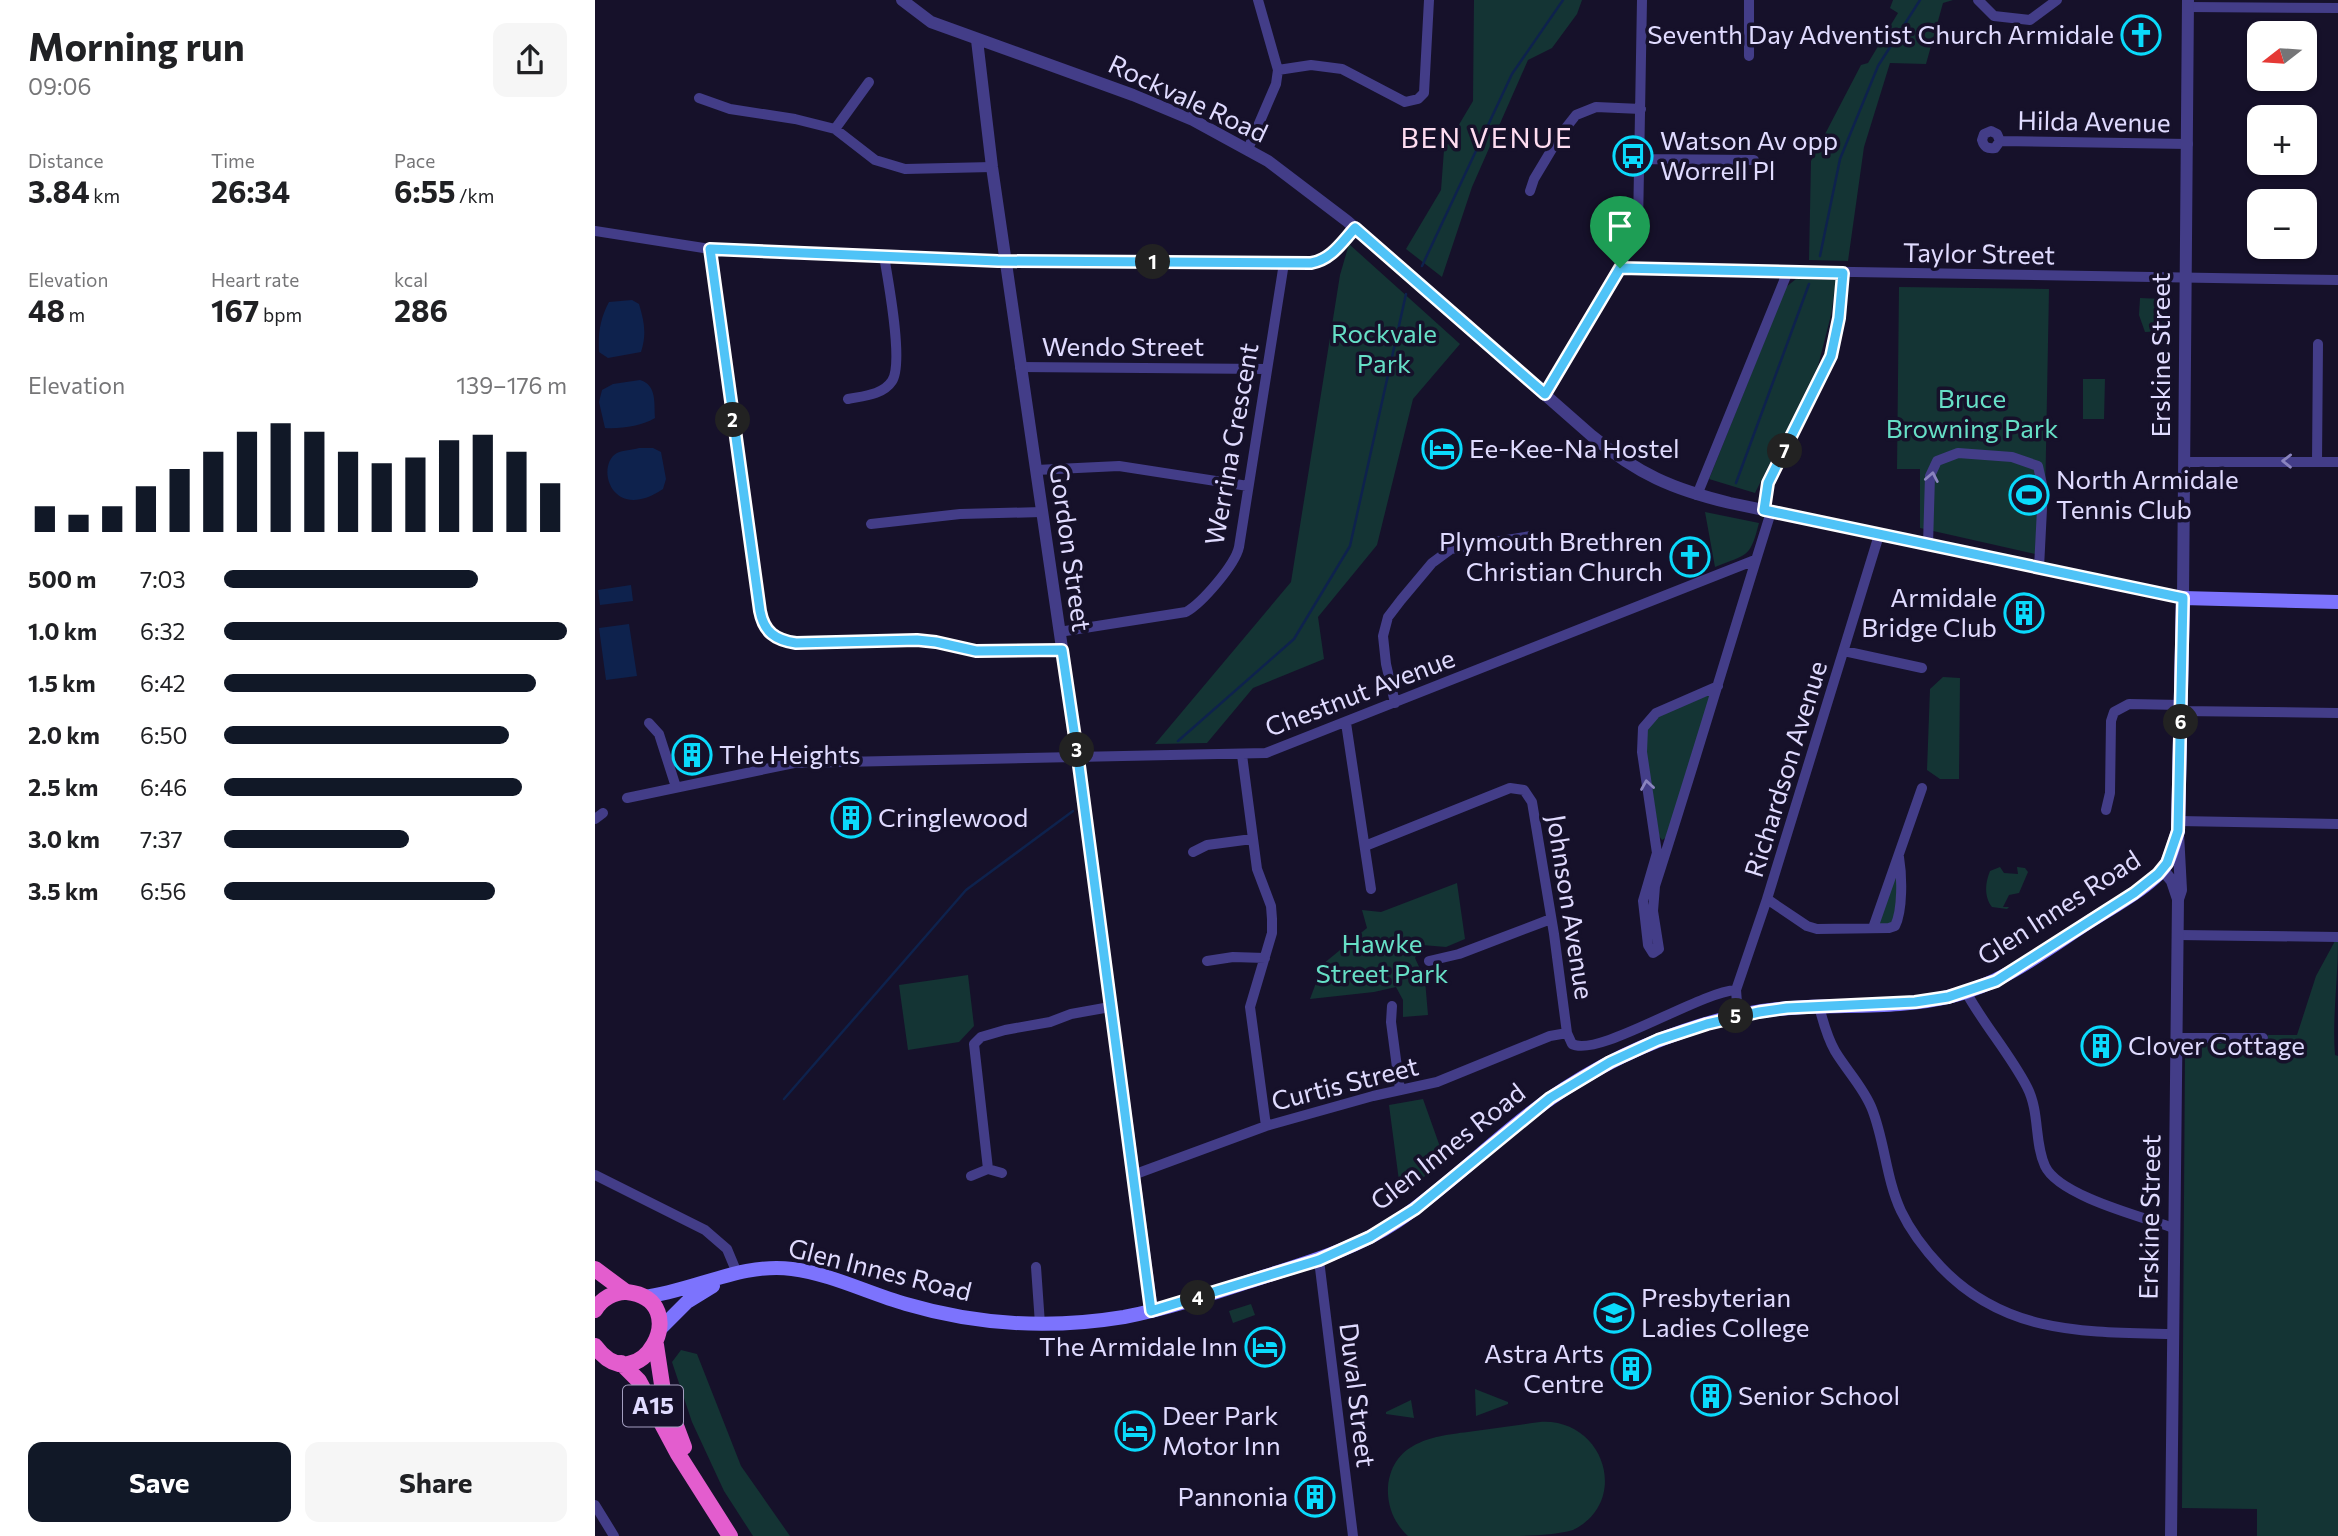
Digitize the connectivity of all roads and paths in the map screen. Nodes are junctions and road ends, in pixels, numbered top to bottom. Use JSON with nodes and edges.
{"nodes":[{"id":1,"x":902,"y":0,"type":"edge"},
{"id":2,"x":1258,"y":0,"type":"edge"},
{"id":3,"x":1429,"y":0,"type":"edge"},
{"id":4,"x":1642,"y":0,"type":"edge"},
{"id":5,"x":1749,"y":0,"type":"edge"},
{"id":6,"x":1978,"y":0,"type":"edge"},
{"id":7,"x":2057,"y":0,"type":"edge"},
{"id":8,"x":2188,"y":4,"type":"edge"},
{"id":9,"x":2338,"y":8,"type":"edge"},
{"id":10,"x":977,"y":40,"type":"junction"},
{"id":11,"x":1749,"y":56,"type":"dead end"},
{"id":12,"x":1278,"y":70,"type":"junction"},
{"id":13,"x":869,"y":82,"type":"dead end"},
{"id":14,"x":699,"y":98,"type":"dead end"},
{"id":15,"x":1641,"y":109,"type":"junction"},
{"id":16,"x":835,"y":129,"type":"junction"},
{"id":17,"x":2000,"y":141,"type":"dead end"},
{"id":18,"x":2188,"y":144,"type":"junction"},
{"id":19,"x":1248,"y":149,"type":"junction"},
{"id":20,"x":1640,"y":159,"type":"junction"},
{"id":21,"x":1754,"y":160,"type":"dead end"},
{"id":22,"x":992,"y":167,"type":"junction"},
{"id":23,"x":1530,"y":191,"type":"dead end"},
{"id":24,"x":1355,"y":228,"type":"junction"},
{"id":25,"x":595,"y":231,"type":"edge"},
{"id":26,"x":710,"y":249,"type":"junction"},
{"id":27,"x":884,"y":256,"type":"junction"},
{"id":28,"x":1006,"y":261,"type":"junction"},
{"id":29,"x":1284,"y":263,"type":"junction"},
{"id":30,"x":1620,"y":268,"type":"junction"},
{"id":31,"x":1788,"y":271,"type":"junction"},
{"id":32,"x":1843,"y":273,"type":"junction"},
{"id":33,"x":2186,"y":277,"type":"junction"},
{"id":34,"x":2338,"y":280,"type":"edge"},
{"id":35,"x":2318,"y":344,"type":"dead end"},
{"id":36,"x":1020,"y":367,"type":"junction"},
{"id":37,"x":1267,"y":369,"type":"junction"},
{"id":38,"x":1545,"y":394,"type":"junction"},
{"id":39,"x":848,"y":400,"type":"dead end"},
{"id":40,"x":2317,"y":461,"type":"junction"},
{"id":41,"x":2185,"y":462,"type":"junction"},
{"id":42,"x":2338,"y":462,"type":"edge"},
{"id":43,"x":1036,"y":470,"type":"junction"},
{"id":44,"x":1248,"y":486,"type":"junction"},
{"id":45,"x":1697,"y":495,"type":"junction"},
{"id":46,"x":1768,"y":511,"type":"junction"},
{"id":47,"x":1042,"y":512,"type":"junction"},
{"id":48,"x":871,"y":524,"type":"dead end"},
{"id":49,"x":1879,"y":535,"type":"junction"},
{"id":50,"x":1531,"y":536,"type":"dead end"},
{"id":51,"x":1929,"y":545,"type":"junction"},
{"id":52,"x":1755,"y":560,"type":"junction"},
{"id":53,"x":2039,"y":568,"type":"junction"},
{"id":54,"x":2183,"y":598,"type":"junction"},
{"id":55,"x":2338,"y":602,"type":"edge"},
{"id":56,"x":1059,"y":632,"type":"junction"},
{"id":57,"x":1062,"y":650,"type":"junction"},
{"id":58,"x":1844,"y":651,"type":"junction"},
{"id":59,"x":1922,"y":668,"type":"dead end"},
{"id":60,"x":1718,"y":686,"type":"junction"},
{"id":61,"x":1395,"y":704,"type":"junction"},
{"id":62,"x":2181,"y":708,"type":"junction"},
{"id":63,"x":2338,"y":713,"type":"edge"},
{"id":64,"x":649,"y":723,"type":"dead end"},
{"id":65,"x":1346,"y":723,"type":"junction"},
{"id":66,"x":1242,"y":755,"type":"junction"},
{"id":67,"x":1078,"y":758,"type":"junction"},
{"id":68,"x":676,"y":787,"type":"junction"},
{"id":69,"x":1922,"y":788,"type":"dead end"},
{"id":70,"x":627,"y":798,"type":"dead end"},
{"id":71,"x":2106,"y":810,"type":"dead end"},
{"id":72,"x":2338,"y":824,"type":"edge"},
{"id":73,"x":2179,"y":826,"type":"junction"},
{"id":74,"x":1252,"y":839,"type":"junction"},
{"id":75,"x":1365,"y":846,"type":"junction"},
{"id":76,"x":1193,"y":852,"type":"dead end"},
{"id":77,"x":1661,"y":854,"type":"junction"},
{"id":78,"x":1899,"y":857,"type":"junction"},
{"id":79,"x":2164,"y":866,"type":"junction"},
{"id":80,"x":2181,"y":877,"type":"junction"},
{"id":81,"x":1371,"y":889,"type":"dead end"},
{"id":82,"x":1767,"y":899,"type":"junction"},
{"id":83,"x":2178,"y":900,"type":"junction"},
{"id":84,"x":1551,"y":919,"type":"junction"},
{"id":85,"x":1649,"y":921,"type":"dead end"},
{"id":86,"x":1873,"y":928,"type":"junction"},
{"id":87,"x":2178,"y":935,"type":"junction"},
{"id":88,"x":2338,"y":937,"type":"edge"},
{"id":89,"x":1265,"y":958,"type":"junction"},
{"id":90,"x":1207,"y":961,"type":"dead end"},
{"id":91,"x":1429,"y":961,"type":"dead end"},
{"id":92,"x":1736,"y":990,"type":"junction"},
{"id":93,"x":1966,"y":992,"type":"junction"},
{"id":94,"x":1392,"y":1006,"type":"dead end"},
{"id":95,"x":1819,"y":1006,"type":"junction"},
{"id":96,"x":1110,"y":1007,"type":"junction"},
{"id":97,"x":1738,"y":1016,"type":"junction"},
{"id":98,"x":1567,"y":1033,"type":"junction"},
{"id":99,"x":2176,"y":1038,"type":"junction"},
{"id":100,"x":2263,"y":1038,"type":"dead end"},
{"id":101,"x":1400,"y":1090,"type":"junction"},
{"id":102,"x":1266,"y":1126,"type":"junction"},
{"id":103,"x":988,"y":1169,"type":"junction"},
{"id":104,"x":1002,"y":1173,"type":"dead end"},
{"id":105,"x":595,"y":1175,"type":"edge"},
{"id":106,"x":1133,"y":1175,"type":"junction"},
{"id":107,"x":971,"y":1177,"type":"dead end"},
{"id":108,"x":2174,"y":1227,"type":"junction"},
{"id":109,"x":1319,"y":1260,"type":"junction"},
{"id":110,"x":1036,"y":1266,"type":"dead end"},
{"id":111,"x":595,"y":1269,"type":"edge"},
{"id":112,"x":733,"y":1275,"type":"junction"},
{"id":113,"x":626,"y":1292,"type":"junction"},
{"id":114,"x":644,"y":1297,"type":"junction"},
{"id":115,"x":595,"y":1310,"type":"edge"},
{"id":116,"x":1151,"y":1311,"type":"junction"},
{"id":117,"x":1040,"y":1324,"type":"junction"},
{"id":118,"x":2173,"y":1334,"type":"junction"},
{"id":119,"x":658,"y":1337,"type":"junction"},
{"id":120,"x":597,"y":1351,"type":"edge"},
{"id":121,"x":621,"y":1363,"type":"junction"},
{"id":122,"x":700,"y":1486,"type":"junction"},
{"id":123,"x":595,"y":1505,"type":"edge"},
{"id":124,"x":614,"y":1536,"type":"edge"},
{"id":125,"x":730,"y":1536,"type":"edge"},
{"id":126,"x":1353,"y":1536,"type":"edge"},
{"id":127,"x":2171,"y":1536,"type":"edge"}],
"edges":[{"from":1,"to":10,"type":"street","name":"Rockvale Road"},
{"from":2,"to":12,"type":"street"},
{"from":3,"to":12,"type":"street"},
{"from":4,"to":15,"type":"street"},
{"from":5,"to":11,"type":"street"},
{"from":6,"to":7,"type":"street"},
{"from":8,"to":9,"type":"street"},
{"from":8,"to":18,"type":"street","name":"Erskine Street"},
{"from":10,"to":19,"type":"street","name":"Rockvale Road"},
{"from":10,"to":22,"type":"street","name":"Gordon Street"},
{"from":12,"to":19,"type":"street"},
{"from":13,"to":16,"type":"street"},
{"from":14,"to":16,"type":"street"},
{"from":15,"to":20,"type":"street"},
{"from":15,"to":23,"type":"street"},
{"from":16,"to":22,"type":"street"},
{"from":17,"to":18,"type":"street","name":"Hilda Avenue"},
{"from":18,"to":33,"type":"street","name":"Erskine Street"},
{"from":19,"to":24,"type":"street","name":"Rockvale Road"},
{"from":20,"to":21,"type":"street"},
{"from":20,"to":30,"type":"street"},
{"from":22,"to":28,"type":"street","name":"Gordon Street"},
{"from":24,"to":29,"type":"street"},
{"from":24,"to":38,"type":"street","name":"Rockvale Road"},
{"from":25,"to":26,"type":"street"},
{"from":26,"to":27,"type":"street"},
{"from":26,"to":57,"type":"street"},
{"from":27,"to":28,"type":"street"},
{"from":27,"to":39,"type":"street"},
{"from":28,"to":29,"type":"street"},
{"from":28,"to":36,"type":"street","name":"Gordon Street"},
{"from":29,"to":37,"type":"street","name":"Werrina Crescent"},
{"from":30,"to":31,"type":"street","name":"Taylor Street"},
{"from":30,"to":38,"type":"street"},
{"from":31,"to":32,"type":"street","name":"Taylor Street"},
{"from":31,"to":45,"type":"street"},
{"from":32,"to":33,"type":"street","name":"Taylor Street"},
{"from":32,"to":46,"type":"street"},
{"from":33,"to":34,"type":"street","name":"Taylor Street"},
{"from":33,"to":41,"type":"street","name":"Erskine Street"},
{"from":35,"to":40,"type":"street"},
{"from":36,"to":37,"type":"street","name":"Wendo Street"},
{"from":36,"to":43,"type":"street","name":"Gordon Street"},
{"from":37,"to":44,"type":"street","name":"Werrina Crescent"},
{"from":38,"to":45,"type":"street","name":"Rockvale Road"},
{"from":40,"to":41,"type":"street","one_way":true},
{"from":40,"to":42,"type":"street"},
{"from":41,"to":54,"type":"street","name":"Erskine Street"},
{"from":43,"to":44,"type":"street"},
{"from":43,"to":47,"type":"street","name":"Gordon Street"},
{"from":44,"to":56,"type":"street","name":"Werrina Crescent"},
{"from":45,"to":46,"type":"street","name":"Rockvale Road"},
{"from":46,"to":49,"type":"street","name":"Rockvale Road"},
{"from":46,"to":52,"type":"street"},
{"from":47,"to":48,"type":"street"},
{"from":47,"to":56,"type":"street","name":"Gordon Street"},
{"from":49,"to":51,"type":"street","name":"Rockvale Road"},
{"from":49,"to":58,"type":"street","name":"Richardson Avenue"},
{"from":50,"to":61,"type":"street"},
{"from":51,"to":53,"type":"street","name":"Rockvale Road"},
{"from":51,"to":53,"type":"street","one_way":true},
{"from":52,"to":60,"type":"street"},
{"from":52,"to":61,"type":"street","name":"Chestnut Avenue"},
{"from":53,"to":54,"type":"street","name":"Rockvale Road"},
{"from":54,"to":55,"type":"main road"},
{"from":54,"to":62,"type":"main road","name":"Erskine Street"},
{"from":56,"to":57,"type":"street","name":"Gordon Street"},
{"from":57,"to":67,"type":"street","name":"Gordon Street"},
{"from":58,"to":59,"type":"street"},
{"from":58,"to":82,"type":"street","name":"Richardson Avenue"},
{"from":60,"to":77,"type":"street"},
{"from":77,"to":60,"type":"street","one_way":true},
{"from":61,"to":65,"type":"street","name":"Chestnut Avenue"},
{"from":62,"to":63,"type":"street"},
{"from":62,"to":71,"type":"street"},
{"from":62,"to":73,"type":"main road","name":"Erskine Street"},
{"from":64,"to":68,"type":"street"},
{"from":65,"to":66,"type":"street","name":"Chestnut Avenue"},
{"from":65,"to":75,"type":"street"},
{"from":66,"to":67,"type":"street","name":"Chestnut Avenue"},
{"from":66,"to":74,"type":"street"},
{"from":67,"to":68,"type":"street","name":"Chestnut Avenue"},
{"from":67,"to":96,"type":"street","name":"Gordon Street"},
{"from":68,"to":70,"type":"street","name":"Chestnut Avenue"},
{"from":69,"to":78,"type":"street"},
{"from":72,"to":73,"type":"street"},
{"from":73,"to":79,"type":"main road","name":"Glen Innes Road"},
{"from":73,"to":80,"type":"street","name":"Erskine Street"},
{"from":74,"to":76,"type":"street"},
{"from":74,"to":89,"type":"street"},
{"from":75,"to":81,"type":"street"},
{"from":75,"to":84,"type":"street","name":"Johnson Avenue"},
{"from":77,"to":85,"type":"street"},
{"from":78,"to":86,"type":"street"},
{"from":78,"to":86,"type":"street"},
{"from":79,"to":80,"type":"street"},
{"from":79,"to":83,"type":"street","name":"Erskine Street"},
{"from":79,"to":93,"type":"main road","name":"Glen Innes Road"},
{"from":80,"to":83,"type":"street","name":"Erskine Street"},
{"from":82,"to":86,"type":"street"},
{"from":82,"to":92,"type":"street","name":"Richardson Avenue"},
{"from":83,"to":87,"type":"street","name":"Erskine Street"},
{"from":84,"to":91,"type":"street"},
{"from":84,"to":98,"type":"street","name":"Johnson Avenue"},
{"from":87,"to":88,"type":"street"},
{"from":87,"to":99,"type":"street","name":"Erskine Street"},
{"from":89,"to":90,"type":"street"},
{"from":89,"to":102,"type":"street"},
{"from":92,"to":97,"type":"street","name":"Richardson Avenue"},
{"from":92,"to":98,"type":"street"},
{"from":93,"to":95,"type":"main road","name":"Glen Innes Road"},
{"from":93,"to":108,"type":"street"},
{"from":94,"to":101,"type":"street"},
{"from":95,"to":97,"type":"main road","name":"Glen Innes Road"},
{"from":95,"to":118,"type":"street"},
{"from":96,"to":103,"type":"street"},
{"from":96,"to":106,"type":"street","name":"Gordon Street"},
{"from":97,"to":109,"type":"main road","name":"Glen Innes Road"},
{"from":98,"to":101,"type":"street","name":"Curtis Street"},
{"from":99,"to":100,"type":"street"},
{"from":99,"to":108,"type":"street","name":"Erskine Street"},
{"from":101,"to":102,"type":"street","name":"Curtis Street"},
{"from":102,"to":106,"type":"street","name":"Curtis Street"},
{"from":103,"to":104,"type":"street"},
{"from":103,"to":107,"type":"street"},
{"from":105,"to":112,"type":"street"},
{"from":106,"to":116,"type":"street","name":"Gordon Street"},
{"from":108,"to":118,"type":"street","name":"Erskine Street"},
{"from":109,"to":116,"type":"main road","name":"Glen Innes Road"},
{"from":109,"to":126,"type":"street","name":"Duval Street"},
{"from":110,"to":117,"type":"street"},
{"from":111,"to":113,"type":"highway"},
{"from":112,"to":114,"type":"main road","name":"Glen Innes Road"},
{"from":112,"to":117,"type":"main road","name":"Glen Innes Road"},
{"from":112,"to":119,"type":"main road","name":"Glen Innes Road"},
{"from":113,"to":114,"type":"highway"},
{"from":113,"to":115,"type":"highway"},
{"from":114,"to":119,"type":"highway","number":"A15"},
{"from":116,"to":117,"type":"main road","name":"Glen Innes Road"},
{"from":118,"to":127,"type":"street","name":"Erskine Street"},
{"from":119,"to":121,"type":"highway","number":"A15"},
{"from":119,"to":122,"type":"highway","number":"A15"},
{"from":120,"to":121,"type":"highway","number":"A15"},
{"from":121,"to":122,"type":"highway","number":"A15"},
{"from":122,"to":125,"type":"highway","number":"A15"},
{"from":123,"to":124,"type":"street"}]}
